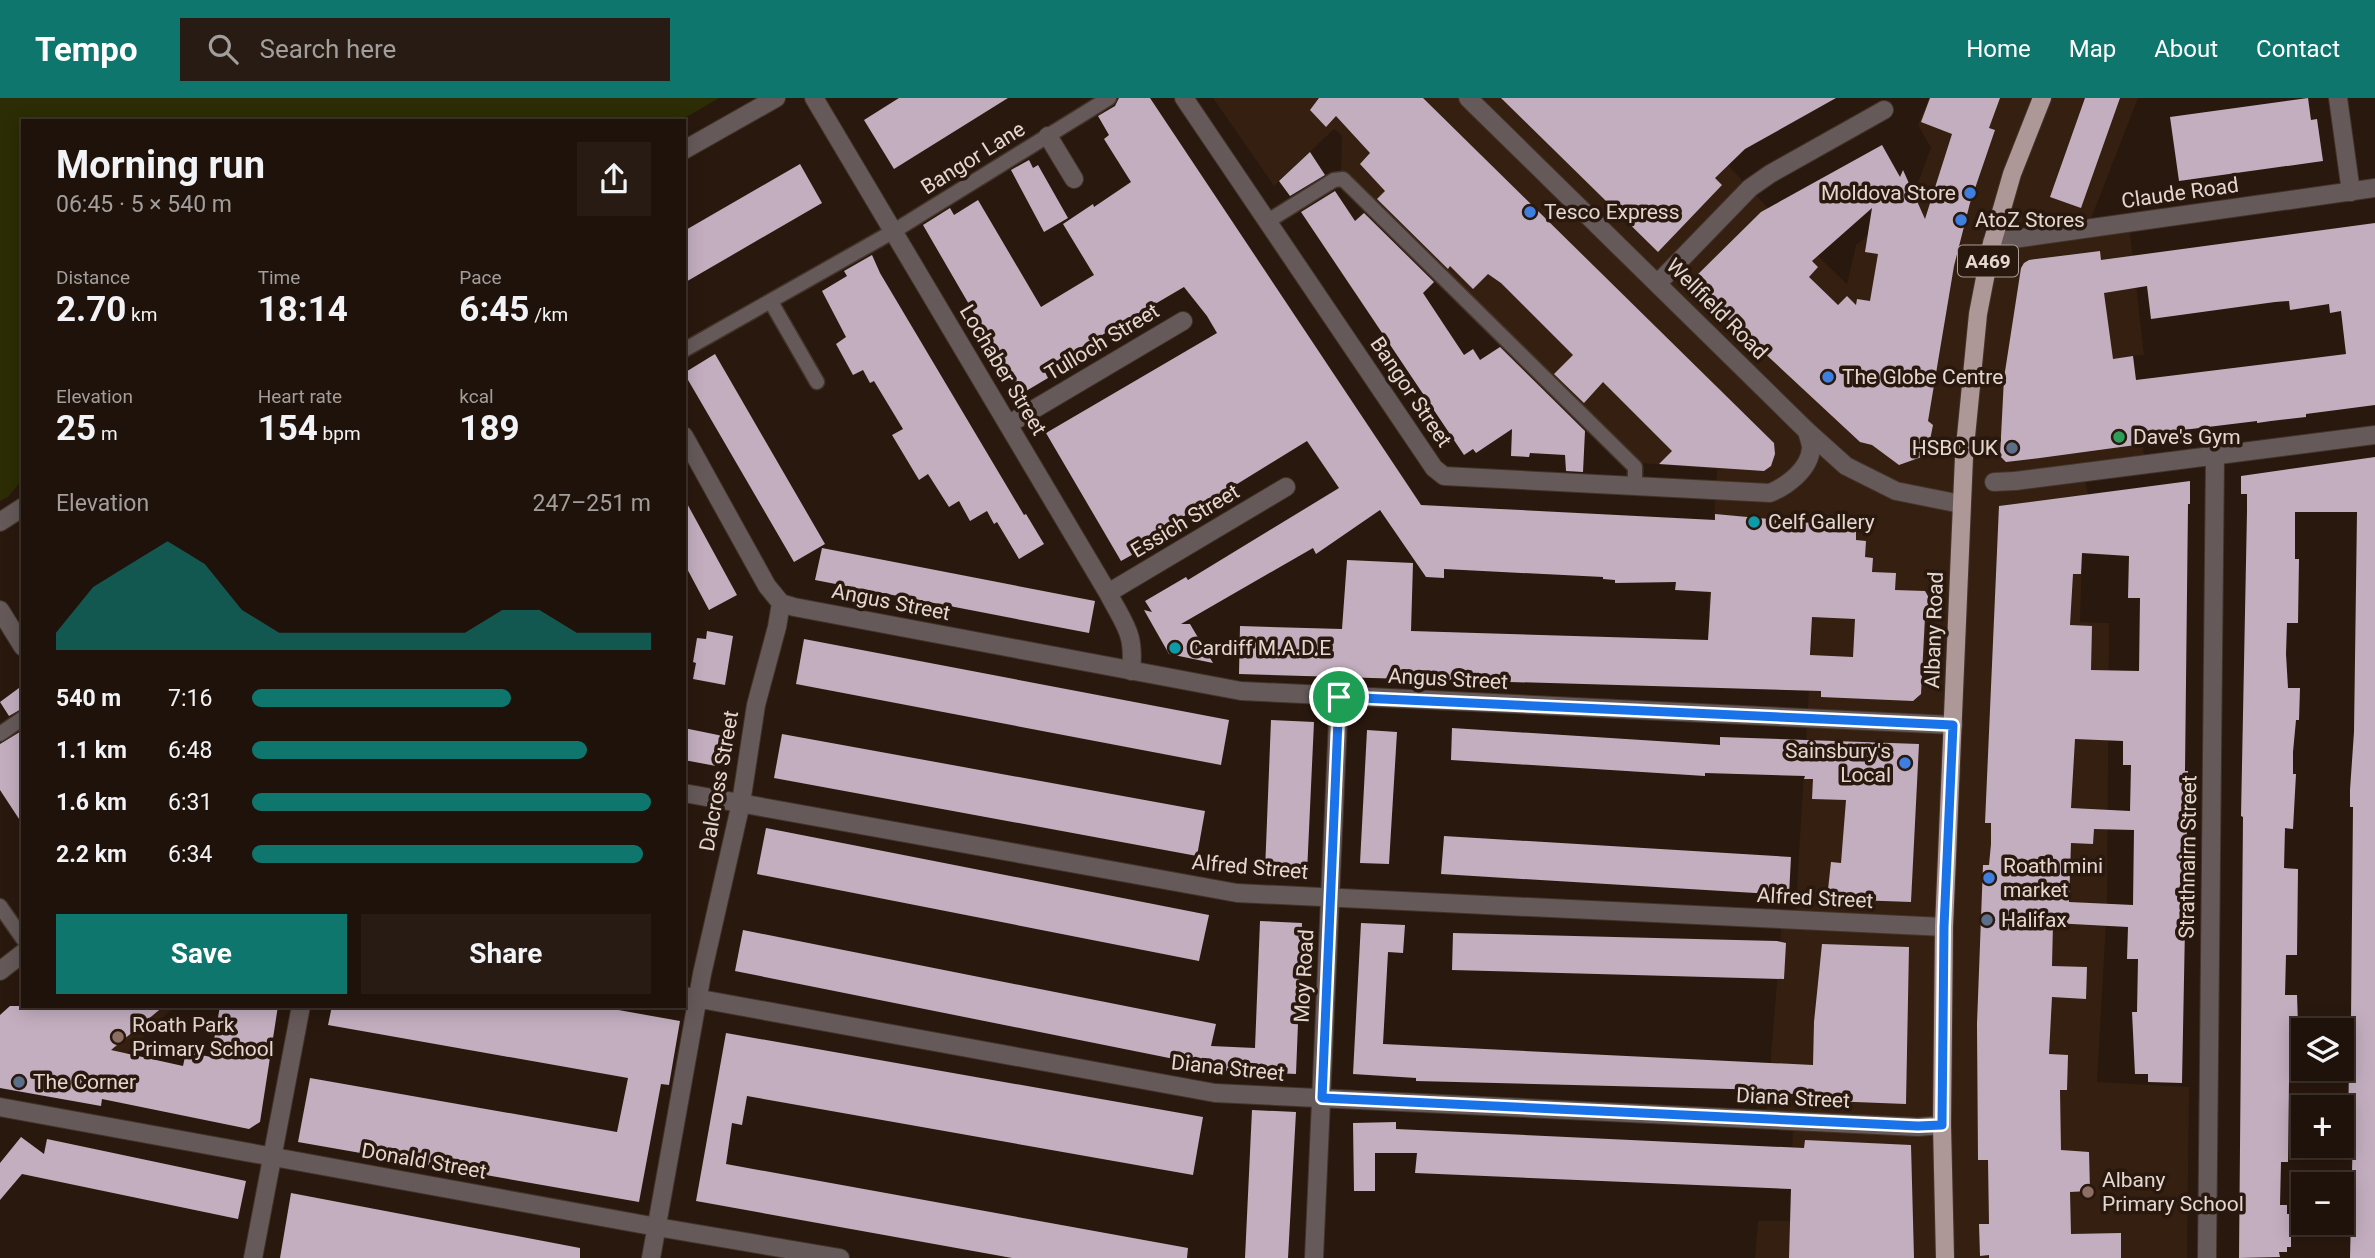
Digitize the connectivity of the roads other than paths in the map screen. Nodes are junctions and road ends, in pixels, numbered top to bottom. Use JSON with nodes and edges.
{"nodes":[{"id":1,"x":776,"y":98,"type":"edge"},
{"id":2,"x":814,"y":98,"type":"edge"},
{"id":3,"x":1109,"y":98,"type":"edge"},
{"id":4,"x":1184,"y":98,"type":"edge"},
{"id":5,"x":1468,"y":98,"type":"edge"},
{"id":6,"x":2042,"y":98,"type":"edge"},
{"id":7,"x":2338,"y":98,"type":"edge"},
{"id":8,"x":1884,"y":110,"type":"dead end"},
{"id":9,"x":1048,"y":136,"type":"junction"},
{"id":10,"x":686,"y":149,"type":"edge"},
{"id":11,"x":1074,"y":179,"type":"dead end"},
{"id":12,"x":2375,"y":188,"type":"edge"},
{"id":13,"x":2351,"y":191,"type":"junction"},
{"id":14,"x":1268,"y":221,"type":"junction"},
{"id":15,"x":894,"y":231,"type":"junction"},
{"id":16,"x":1992,"y":242,"type":"junction"},
{"id":17,"x":1658,"y":283,"type":"junction"},
{"id":18,"x":771,"y":302,"type":"junction"},
{"id":19,"x":1183,"y":321,"type":"dead end"},
{"id":20,"x":686,"y":349,"type":"edge"},
{"id":21,"x":817,"y":382,"type":"dead end"},
{"id":22,"x":1009,"y":424,"type":"junction"},
{"id":23,"x":1807,"y":431,"type":"junction"},
{"id":24,"x":2375,"y":435,"type":"edge"},
{"id":25,"x":686,"y":440,"type":"edge"},
{"id":26,"x":2215,"y":457,"type":"junction"},
{"id":27,"x":1994,"y":482,"type":"dead end"},
{"id":28,"x":1635,"y":486,"type":"junction"},
{"id":29,"x":1286,"y":487,"type":"dead end"},
{"id":30,"x":1961,"y":504,"type":"junction"},
{"id":31,"x":21,"y":508,"type":"edge"},
{"id":32,"x":0,"y":522,"type":"edge"},
{"id":33,"x":1108,"y":593,"type":"junction"},
{"id":34,"x":781,"y":603,"type":"junction"},
{"id":35,"x":0,"y":610,"type":"edge"},
{"id":36,"x":21,"y":644,"type":"edge"},
{"id":37,"x":1131,"y":671,"type":"junction"},
{"id":38,"x":1339,"y":697,"type":"junction"},
{"id":39,"x":21,"y":719,"type":"edge"},
{"id":40,"x":1953,"y":725,"type":"junction"},
{"id":41,"x":0,"y":734,"type":"edge"},
{"id":42,"x":686,"y":793,"type":"edge"},
{"id":43,"x":741,"y":803,"type":"junction"},
{"id":44,"x":1331,"y":897,"type":"junction"},
{"id":45,"x":0,"y":906,"type":"edge"},
{"id":46,"x":1944,"y":927,"type":"junction"},
{"id":47,"x":21,"y":936,"type":"edge"},
{"id":48,"x":21,"y":955,"type":"edge"},
{"id":49,"x":0,"y":971,"type":"edge"},
{"id":50,"x":691,"y":997,"type":"edge"},
{"id":51,"x":301,"y":1008,"type":"edge"},
{"id":52,"x":1322,"y":1098,"type":"junction"},
{"id":53,"x":0,"y":1107,"type":"edge"},
{"id":54,"x":1942,"y":1125,"type":"junction"},
{"id":55,"x":272,"y":1156,"type":"junction"},
{"id":56,"x":657,"y":1227,"type":"junction"},
{"id":57,"x":253,"y":1258,"type":"edge"},
{"id":58,"x":651,"y":1258,"type":"edge"},
{"id":59,"x":839,"y":1258,"type":"edge"},
{"id":60,"x":1314,"y":1258,"type":"edge"},
{"id":61,"x":1945,"y":1258,"type":"edge"},
{"id":62,"x":2207,"y":1258,"type":"edge"}],
"edges":[{"from":1,"to":10,"type":"street"},
{"from":2,"to":15,"type":"street","name":"Lochaber Street"},
{"from":3,"to":9,"type":"lane","name":"Bangor Lane"},
{"from":4,"to":14,"type":"street","name":"Bangor Street"},
{"from":5,"to":17,"type":"street","name":"Wellfield Road"},
{"from":6,"to":16,"type":"main road","name":"Albany Road","number":"A469"},
{"from":7,"to":13,"type":"street"},
{"from":8,"to":17,"type":"street"},
{"from":9,"to":11,"type":"street"},
{"from":9,"to":15,"type":"lane","name":"Bangor Lane"},
{"from":12,"to":13,"type":"street","name":"Claude Road"},
{"from":13,"to":16,"type":"street","name":"Claude Road"},
{"from":14,"to":28,"type":"street","name":"Bangor Street"},
{"from":14,"to":28,"type":"lane"},
{"from":15,"to":18,"type":"lane","name":"Bangor Lane"},
{"from":15,"to":22,"type":"street","name":"Lochaber Street"},
{"from":16,"to":30,"type":"main road","name":"Albany Road","number":"A469"},
{"from":17,"to":23,"type":"street","name":"Wellfield Road"},
{"from":18,"to":20,"type":"lane","name":"Bangor Lane"},
{"from":18,"to":21,"type":"lane"},
{"from":19,"to":22,"type":"street","name":"Tulloch Street"},
{"from":22,"to":33,"type":"street","name":"Lochaber Street"},
{"from":23,"to":28,"type":"street","name":"Bangor Street"},
{"from":23,"to":30,"type":"street","name":"Wellfield Road"},
{"from":24,"to":26,"type":"street"},
{"from":25,"to":34,"type":"street"},
{"from":26,"to":27,"type":"street"},
{"from":26,"to":62,"type":"street","name":"Strathnairn Street"},
{"from":29,"to":33,"type":"street","name":"Essich Street"},
{"from":30,"to":40,"type":"main road","name":"Albany Road","number":"A469"},
{"from":31,"to":32,"type":"street"},
{"from":33,"to":37,"type":"street","name":"Lochaber Street"},
{"from":34,"to":37,"type":"street","name":"Angus Street"},
{"from":34,"to":43,"type":"street","name":"Dalcross Street"},
{"from":35,"to":36,"type":"street"},
{"from":37,"to":38,"type":"street","name":"Angus Street"},
{"from":38,"to":40,"type":"street","name":"Angus Street"},
{"from":38,"to":44,"type":"street","name":"Moy Road"},
{"from":39,"to":41,"type":"lane"},
{"from":40,"to":46,"type":"main road","name":"Albany Road","number":"A469"},
{"from":42,"to":43,"type":"street","name":"Alfred Street"},
{"from":43,"to":44,"type":"street","name":"Alfred Street"},
{"from":43,"to":50,"type":"street","name":"Dalcross Street"},
{"from":44,"to":46,"type":"street","name":"Alfred Street"},
{"from":44,"to":52,"type":"street","name":"Moy Road"},
{"from":45,"to":47,"type":"lane"},
{"from":46,"to":54,"type":"main road","name":"Albany Road","number":"A469"},
{"from":48,"to":49,"type":"street"},
{"from":50,"to":52,"type":"street","name":"Diana Street"},
{"from":50,"to":56,"type":"street","name":"Dalcross Street"},
{"from":51,"to":55,"type":"street"},
{"from":52,"to":54,"type":"street","name":"Diana Street"},
{"from":52,"to":60,"type":"street","name":"Moy Road"},
{"from":53,"to":55,"type":"street","name":"Donald Street"},
{"from":54,"to":61,"type":"main road","name":"Albany Road","number":"A469"},
{"from":55,"to":56,"type":"street","name":"Donald Street"},
{"from":55,"to":57,"type":"street"},
{"from":56,"to":58,"type":"street","name":"Dalcross Street"},
{"from":56,"to":59,"type":"street","name":"Donald Street"}]}
